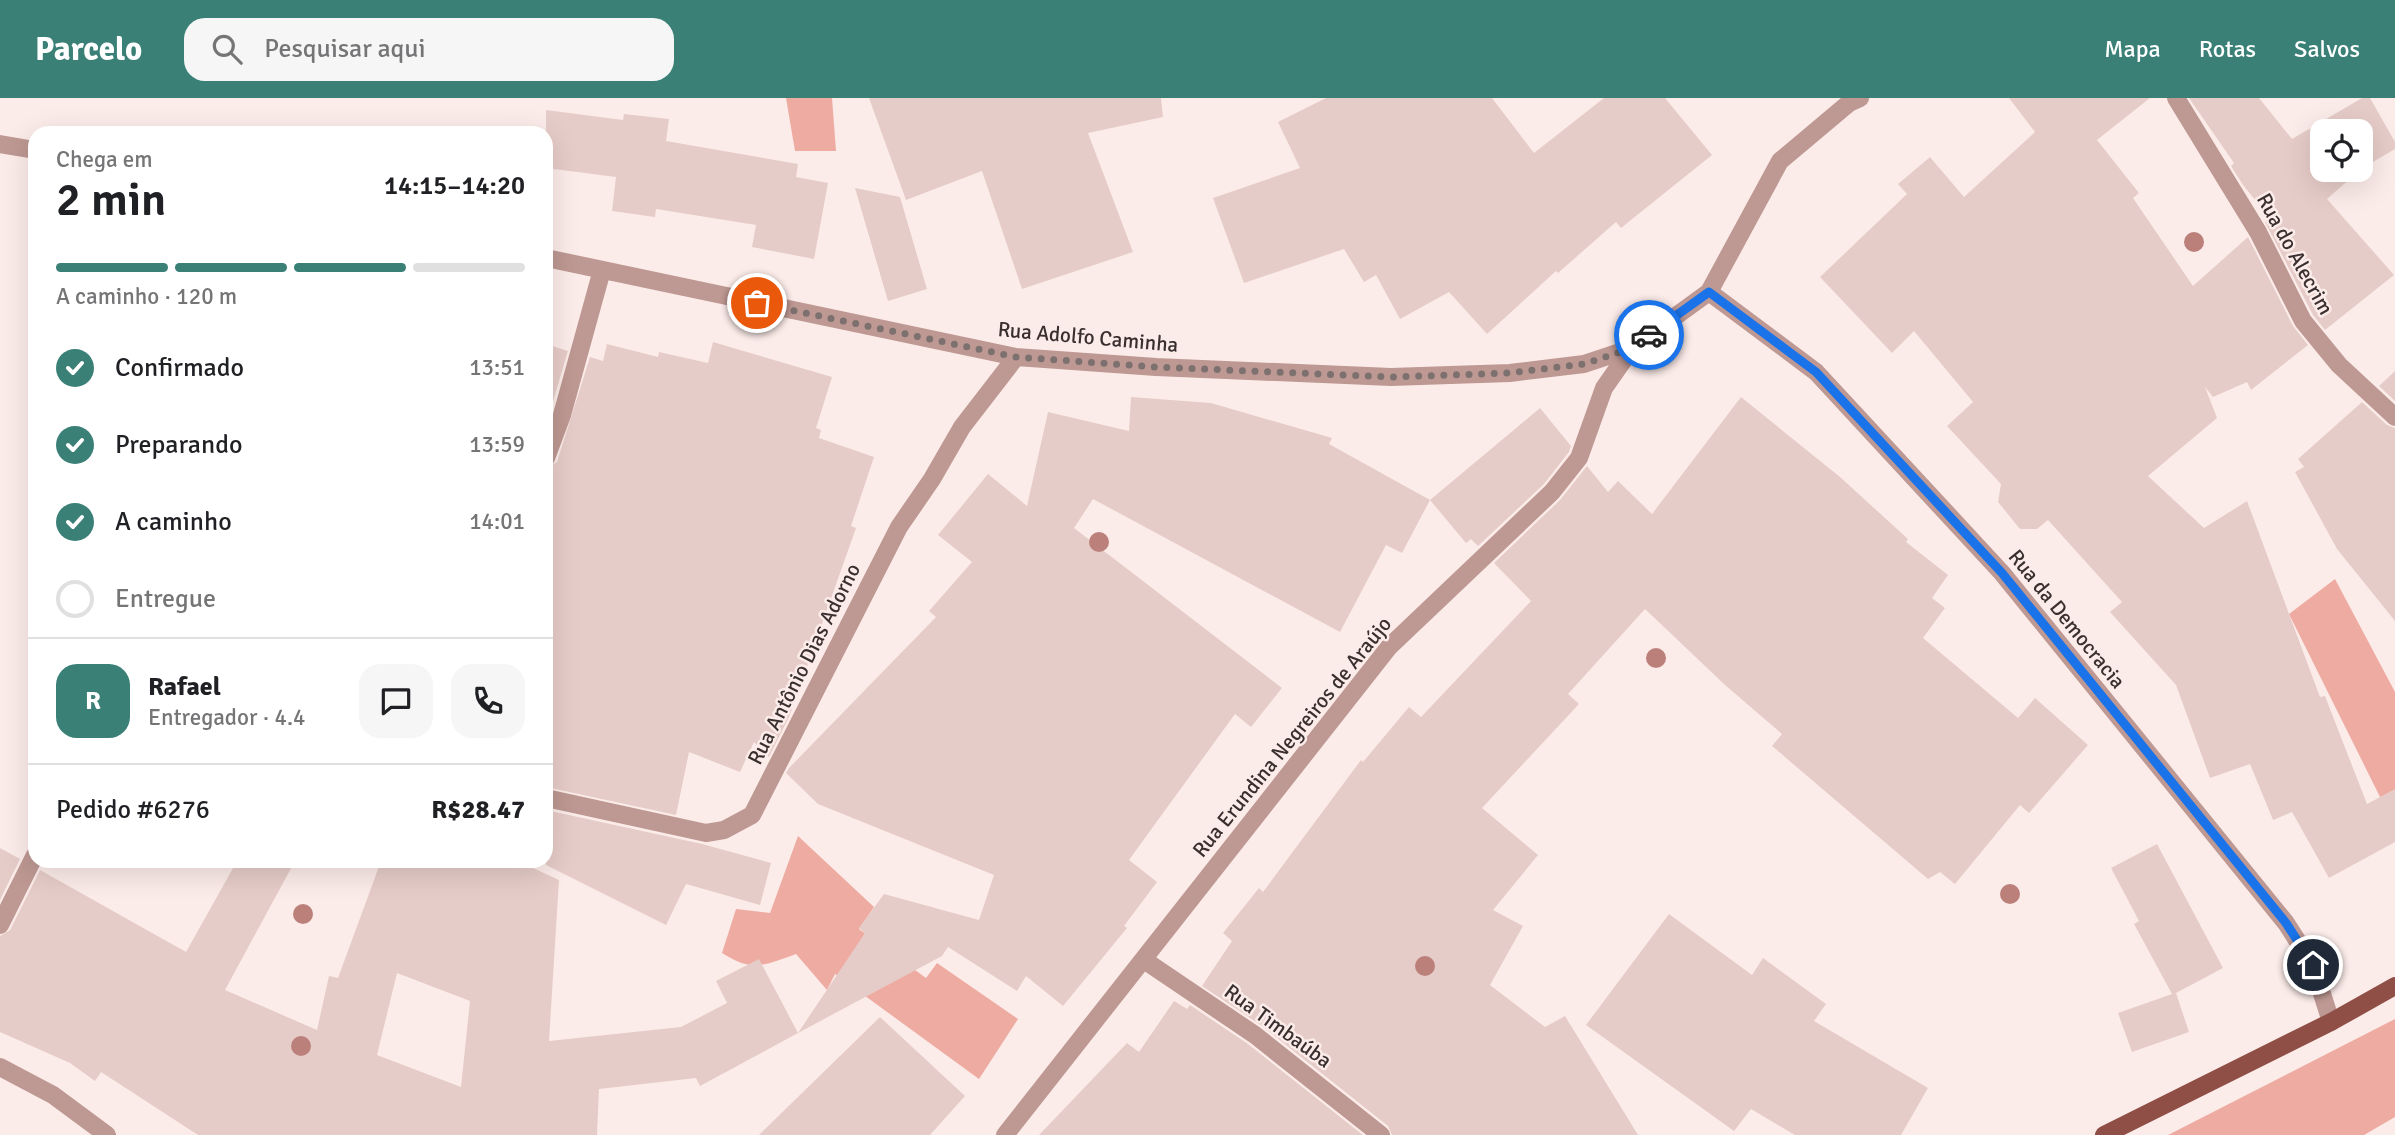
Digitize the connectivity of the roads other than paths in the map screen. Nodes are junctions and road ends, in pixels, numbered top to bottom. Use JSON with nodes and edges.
{"nodes":[{"id":1,"x":1860,"y":98,"type":"edge"},
{"id":2,"x":2176,"y":98,"type":"edge"},
{"id":3,"x":0,"y":144,"type":"edge"},
{"id":4,"x":28,"y":149,"type":"edge"},
{"id":5,"x":553,"y":260,"type":"edge"},
{"id":6,"x":602,"y":270,"type":"junction"},
{"id":7,"x":1709,"y":292,"type":"junction"},
{"id":8,"x":1632,"y":348,"type":"junction"},
{"id":9,"x":1016,"y":357,"type":"junction"},
{"id":10,"x":2395,"y":417,"type":"edge"},
{"id":11,"x":553,"y":439,"type":"edge"},
{"id":12,"x":553,"y":800,"type":"edge"},
{"id":13,"x":28,"y":868,"type":"edge"},
{"id":14,"x":0,"y":925,"type":"edge"},
{"id":15,"x":1144,"y":960,"type":"junction"},
{"id":16,"x":2395,"y":986,"type":"edge"},
{"id":17,"x":2332,"y":1022,"type":"junction"},
{"id":18,"x":0,"y":1068,"type":"edge"},
{"id":19,"x":107,"y":1135,"type":"edge"},
{"id":20,"x":1005,"y":1135,"type":"edge"},
{"id":21,"x":1381,"y":1135,"type":"edge"},
{"id":22,"x":2104,"y":1135,"type":"edge"}],
"edges":[{"from":1,"to":7,"type":"street","name":"Rua Erundina Negreiros de Araújo"},
{"from":2,"to":10,"type":"street","name":"Rua do Alecrim"},
{"from":3,"to":4,"type":"street"},
{"from":5,"to":6,"type":"street","name":"Rua Adolfo Caminha"},
{"from":6,"to":9,"type":"street","name":"Rua Adolfo Caminha"},
{"from":6,"to":11,"type":"street"},
{"from":7,"to":8,"type":"street","name":"Rua Erundina Negreiros de Araújo"},
{"from":7,"to":17,"type":"street","name":"Rua da Democracia"},
{"from":8,"to":9,"type":"street","name":"Rua Adolfo Caminha"},
{"from":8,"to":15,"type":"street","name":"Rua Erundina Negreiros de Araújo"},
{"from":9,"to":12,"type":"street","name":"Rua Antônio Dias Adorno"},
{"from":13,"to":14,"type":"street"},
{"from":15,"to":20,"type":"street","name":"Rua Erundina Negreiros de Araújo"},
{"from":15,"to":21,"type":"street","name":"Rua Timbaúba"},
{"from":16,"to":17,"type":"main road"},
{"from":17,"to":22,"type":"main road"},
{"from":18,"to":19,"type":"street"}]}
